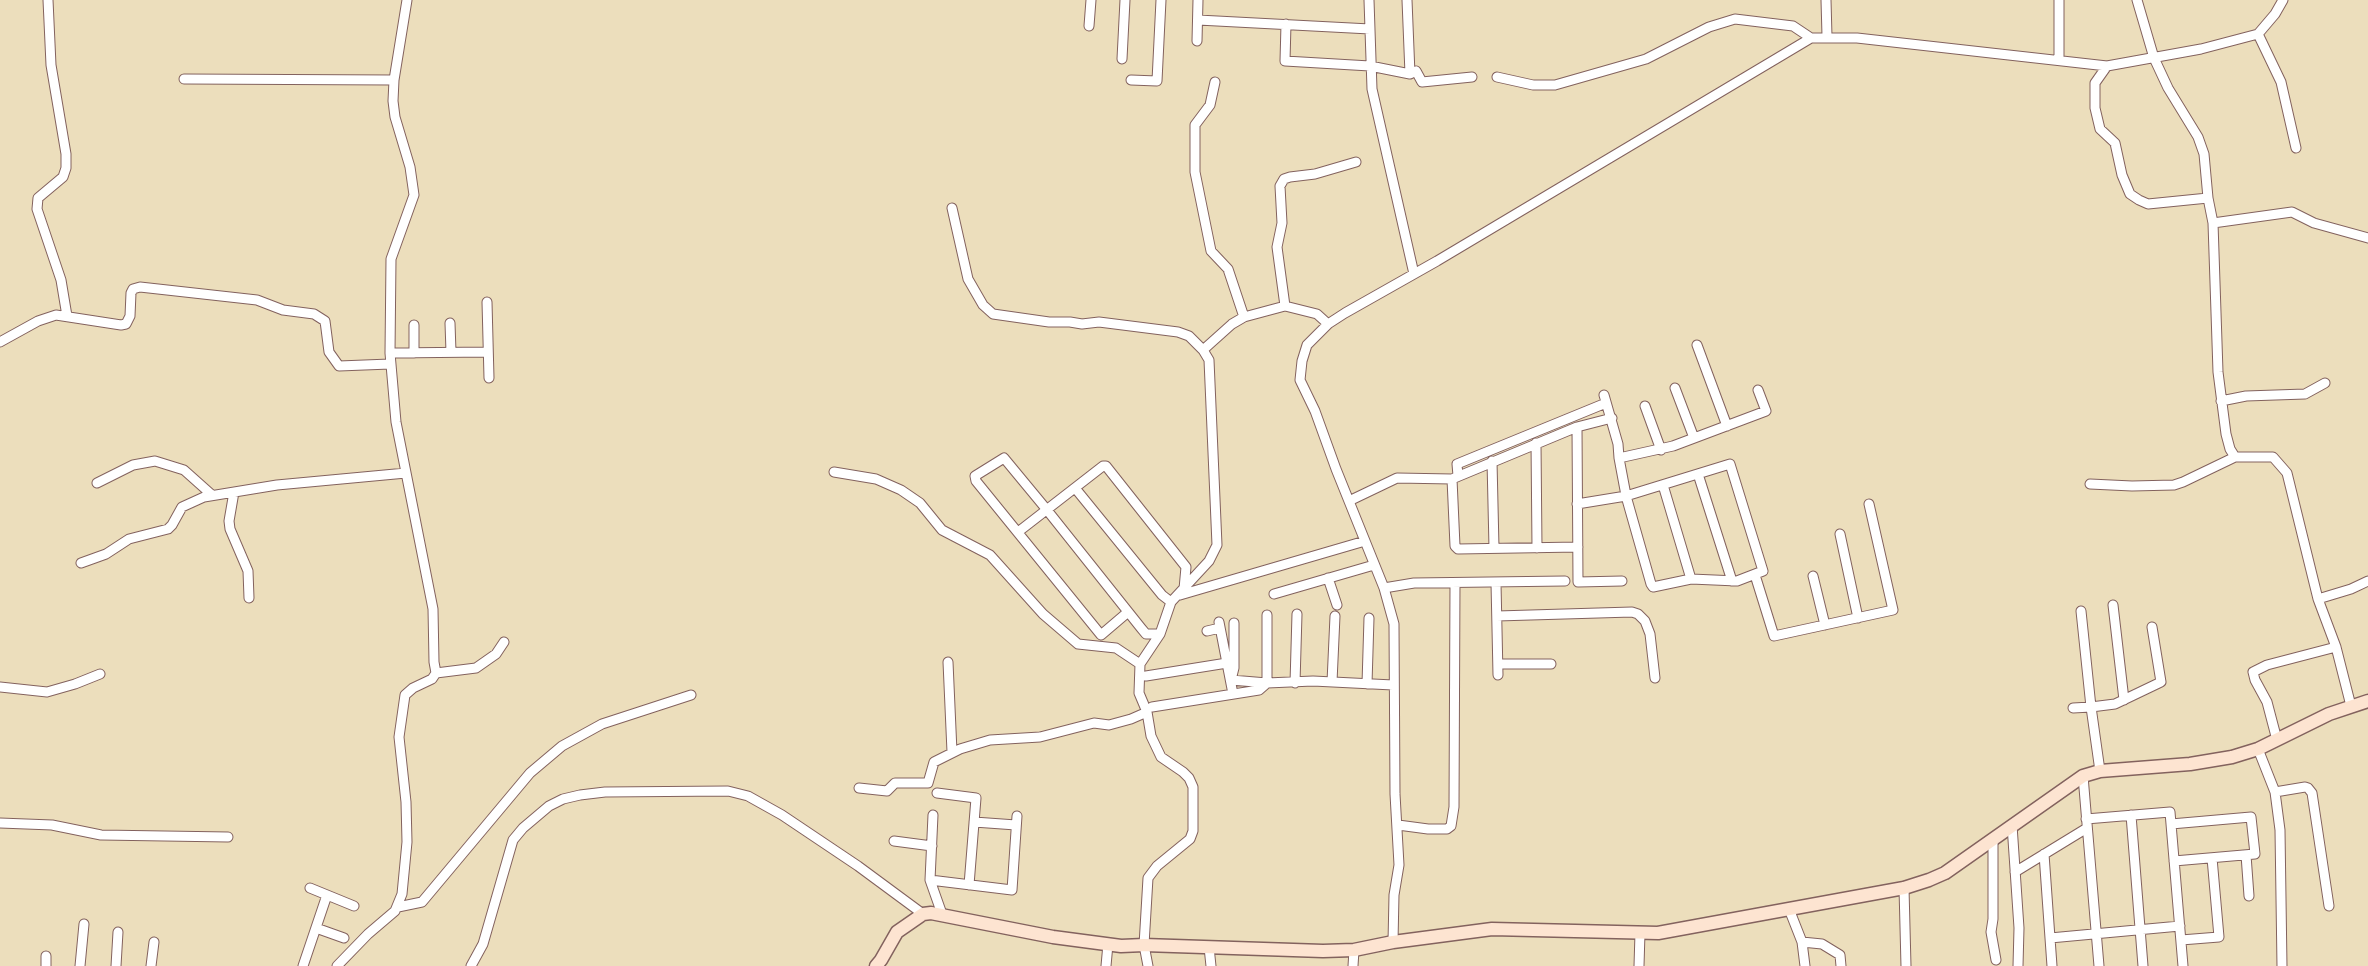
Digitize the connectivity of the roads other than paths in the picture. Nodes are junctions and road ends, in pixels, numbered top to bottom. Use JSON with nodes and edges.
{"nodes":[{"id":1,"x":48,"y":0,"type":"edge"},
{"id":2,"x":407,"y":0,"type":"edge"},
{"id":3,"x":1091,"y":0,"type":"edge"},
{"id":4,"x":1125,"y":0,"type":"edge"},
{"id":5,"x":1160,"y":0,"type":"edge"},
{"id":6,"x":1198,"y":0,"type":"edge"},
{"id":7,"x":1369,"y":0,"type":"edge"},
{"id":8,"x":1408,"y":0,"type":"edge"},
{"id":9,"x":1826,"y":0,"type":"edge"},
{"id":10,"x":2059,"y":0,"type":"edge"},
{"id":11,"x":2136,"y":0,"type":"edge"},
{"id":12,"x":2282,"y":0,"type":"edge"},
{"id":13,"x":1198,"y":20,"type":"junction"},
{"id":14,"x":1286,"y":24,"type":"junction"},
{"id":15,"x":1090,"y":26,"type":"dead end"},
{"id":16,"x":1370,"y":29,"type":"junction"},
{"id":17,"x":2258,"y":34,"type":"junction"},
{"id":18,"x":1826,"y":36,"type":"junction"},
{"id":19,"x":1811,"y":38,"type":"junction"},
{"id":20,"x":1197,"y":41,"type":"dead end"},
{"id":21,"x":2154,"y":58,"type":"junction"},
{"id":22,"x":1122,"y":59,"type":"dead end"},
{"id":23,"x":2058,"y":60,"type":"junction"},
{"id":24,"x":1370,"y":66,"type":"junction"},
{"id":25,"x":2108,"y":66,"type":"junction"},
{"id":26,"x":1410,"y":74,"type":"junction"},
{"id":27,"x":1472,"y":77,"type":"dead end"},
{"id":28,"x":1497,"y":77,"type":"dead end"},
{"id":29,"x":184,"y":79,"type":"dead end"},
{"id":30,"x":394,"y":80,"type":"junction"},
{"id":31,"x":1131,"y":80,"type":"dead end"},
{"id":32,"x":1215,"y":82,"type":"dead end"},
{"id":33,"x":2296,"y":148,"type":"dead end"},
{"id":34,"x":1356,"y":162,"type":"dead end"},
{"id":35,"x":2208,"y":198,"type":"junction"},
{"id":36,"x":952,"y":208,"type":"dead end"},
{"id":37,"x":2213,"y":223,"type":"junction"},
{"id":38,"x":2368,"y":238,"type":"edge"},
{"id":39,"x":1414,"y":274,"type":"junction"},
{"id":40,"x":487,"y":302,"type":"dead end"},
{"id":41,"x":1285,"y":306,"type":"junction"},
{"id":42,"x":67,"y":316,"type":"junction"},
{"id":43,"x":1244,"y":316,"type":"junction"},
{"id":44,"x":450,"y":323,"type":"dead end"},
{"id":45,"x":1328,"y":324,"type":"junction"},
{"id":46,"x":414,"y":325,"type":"dead end"},
{"id":47,"x":0,"y":342,"type":"edge"},
{"id":48,"x":1697,"y":345,"type":"dead end"},
{"id":49,"x":1204,"y":350,"type":"junction"},
{"id":50,"x":450,"y":352,"type":"junction"},
{"id":51,"x":488,"y":352,"type":"junction"},
{"id":52,"x":414,"y":353,"type":"junction"},
{"id":53,"x":390,"y":354,"type":"junction"},
{"id":54,"x":390,"y":364,"type":"junction"},
{"id":55,"x":489,"y":378,"type":"dead end"},
{"id":56,"x":2325,"y":383,"type":"dead end"},
{"id":57,"x":1675,"y":388,"type":"dead end"},
{"id":58,"x":1758,"y":390,"type":"dead end"},
{"id":59,"x":2221,"y":401,"type":"junction"},
{"id":60,"x":1645,"y":406,"type":"dead end"},
{"id":61,"x":1612,"y":418,"type":"junction"},
{"id":62,"x":1727,"y":426,"type":"junction"},
{"id":63,"x":1577,"y":427,"type":"junction"},
{"id":64,"x":1694,"y":438,"type":"junction"},
{"id":65,"x":1536,"y":443,"type":"junction"},
{"id":66,"x":1661,"y":450,"type":"junction"},
{"id":67,"x":2235,"y":457,"type":"junction"},
{"id":68,"x":1619,"y":458,"type":"junction"},
{"id":69,"x":1468,"y":459,"type":"junction"},
{"id":70,"x":1492,"y":460,"type":"junction"},
{"id":71,"x":1472,"y":470,"type":"junction"},
{"id":72,"x":834,"y":472,"type":"dead end"},
{"id":73,"x":406,"y":473,"type":"junction"},
{"id":74,"x":1698,"y":474,"type":"junction"},
{"id":75,"x":1455,"y":477,"type":"junction"},
{"id":76,"x":97,"y":483,"type":"dead end"},
{"id":77,"x":2090,"y":484,"type":"dead end"},
{"id":78,"x":1663,"y":485,"type":"junction"},
{"id":79,"x":1075,"y":488,"type":"junction"},
{"id":80,"x":234,"y":492,"type":"junction"},
{"id":81,"x":212,"y":495,"type":"junction"},
{"id":82,"x":1626,"y":496,"type":"junction"},
{"id":83,"x":1349,"y":500,"type":"junction"},
{"id":84,"x":1577,"y":504,"type":"junction"},
{"id":85,"x":1869,"y":504,"type":"dead end"},
{"id":86,"x":1046,"y":510,"type":"junction"},
{"id":87,"x":1018,"y":532,"type":"junction"},
{"id":88,"x":1840,"y":534,"type":"dead end"},
{"id":89,"x":1365,"y":541,"type":"junction"},
{"id":90,"x":1578,"y":547,"type":"junction"},
{"id":91,"x":1494,"y":548,"type":"junction"},
{"id":92,"x":1537,"y":548,"type":"junction"},
{"id":93,"x":81,"y":563,"type":"dead end"},
{"id":94,"x":1374,"y":564,"type":"junction"},
{"id":95,"x":1755,"y":575,"type":"junction"},
{"id":96,"x":1813,"y":576,"type":"dead end"},
{"id":97,"x":1328,"y":578,"type":"junction"},
{"id":98,"x":1691,"y":578,"type":"junction"},
{"id":99,"x":1564,"y":581,"type":"dead end"},
{"id":100,"x":1622,"y":581,"type":"dead end"},
{"id":101,"x":1732,"y":581,"type":"junction"},
{"id":102,"x":2368,"y":581,"type":"edge"},
{"id":103,"x":1455,"y":583,"type":"junction"},
{"id":104,"x":1496,"y":583,"type":"junction"},
{"id":105,"x":1384,"y":588,"type":"junction"},
{"id":106,"x":1184,"y":590,"type":"junction"},
{"id":107,"x":1274,"y":594,"type":"dead end"},
{"id":108,"x":249,"y":598,"type":"dead end"},
{"id":109,"x":1173,"y":599,"type":"junction"},
{"id":110,"x":2318,"y":599,"type":"junction"},
{"id":111,"x":2113,"y":604,"type":"dead end"},
{"id":112,"x":1337,"y":605,"type":"dead end"},
{"id":113,"x":2080,"y":611,"type":"dead end"},
{"id":114,"x":1128,"y":612,"type":"junction"},
{"id":115,"x":1297,"y":614,"type":"dead end"},
{"id":116,"x":1267,"y":615,"type":"dead end"},
{"id":117,"x":1335,"y":616,"type":"dead end"},
{"id":118,"x":1497,"y":616,"type":"junction"},
{"id":119,"x":1369,"y":618,"type":"dead end"},
{"id":120,"x":1858,"y":618,"type":"junction"},
{"id":121,"x":1234,"y":623,"type":"dead end"},
{"id":122,"x":1825,"y":625,"type":"junction"},
{"id":123,"x":2152,"y":627,"type":"dead end"},
{"id":124,"x":1207,"y":631,"type":"dead end"},
{"id":125,"x":1160,"y":634,"type":"junction"},
{"id":126,"x":504,"y":642,"type":"dead end"},
{"id":127,"x":2336,"y":647,"type":"junction"},
{"id":128,"x":948,"y":662,"type":"dead end"},
{"id":129,"x":1227,"y":662,"type":"junction"},
{"id":130,"x":1140,"y":664,"type":"junction"},
{"id":131,"x":1498,"y":664,"type":"junction"},
{"id":132,"x":1551,"y":664,"type":"dead end"},
{"id":133,"x":436,"y":673,"type":"junction"},
{"id":134,"x":100,"y":674,"type":"dead end"},
{"id":135,"x":1498,"y":675,"type":"dead end"},
{"id":136,"x":1146,"y":676,"type":"dead end"},
{"id":137,"x":1655,"y":678,"type":"dead end"},
{"id":138,"x":1231,"y":680,"type":"junction"},
{"id":139,"x":1332,"y":682,"type":"junction"},
{"id":140,"x":1267,"y":683,"type":"junction"},
{"id":141,"x":1295,"y":683,"type":"junction"},
{"id":142,"x":1366,"y":684,"type":"junction"},
{"id":143,"x":1393,"y":685,"type":"junction"},
{"id":144,"x":0,"y":687,"type":"edge"},
{"id":145,"x":1234,"y":694,"type":"junction"},
{"id":146,"x":691,"y":696,"type":"dead end"},
{"id":147,"x":2124,"y":700,"type":"junction"},
{"id":148,"x":2368,"y":701,"type":"edge"},
{"id":149,"x":2351,"y":706,"type":"junction"},
{"id":150,"x":2091,"y":707,"type":"junction"},
{"id":151,"x":2073,"y":708,"type":"dead end"},
{"id":152,"x":1149,"y":710,"type":"junction"},
{"id":153,"x":2277,"y":740,"type":"junction"},
{"id":154,"x":2258,"y":748,"type":"junction"},
{"id":155,"x":952,"y":752,"type":"junction"},
{"id":156,"x":2100,"y":771,"type":"junction"},
{"id":157,"x":2083,"y":776,"type":"junction"},
{"id":158,"x":859,"y":788,"type":"dead end"},
{"id":159,"x":2275,"y":792,"type":"junction"},
{"id":160,"x":937,"y":793,"type":"dead end"},
{"id":161,"x":933,"y":815,"type":"dead end"},
{"id":162,"x":2131,"y":815,"type":"junction"},
{"id":163,"x":974,"y":822,"type":"junction"},
{"id":164,"x":0,"y":823,"type":"edge"},
{"id":165,"x":2087,"y":823,"type":"junction"},
{"id":166,"x":2171,"y":824,"type":"junction"},
{"id":167,"x":1398,"y":825,"type":"junction"},
{"id":168,"x":2012,"y":826,"type":"junction"},
{"id":169,"x":228,"y":837,"type":"dead end"},
{"id":170,"x":1993,"y":838,"type":"junction"},
{"id":171,"x":894,"y":841,"type":"dead end"},
{"id":172,"x":932,"y":846,"type":"junction"},
{"id":173,"x":2044,"y":854,"type":"junction"},
{"id":174,"x":2246,"y":855,"type":"junction"},
{"id":175,"x":2212,"y":858,"type":"junction"},
{"id":176,"x":2174,"y":862,"type":"junction"},
{"id":177,"x":2015,"y":872,"type":"junction"},
{"id":178,"x":930,"y":880,"type":"junction"},
{"id":179,"x":969,"y":885,"type":"junction"},
{"id":180,"x":310,"y":888,"type":"dead end"},
{"id":181,"x":1904,"y":888,"type":"junction"},
{"id":182,"x":327,"y":895,"type":"junction"},
{"id":183,"x":2249,"y":896,"type":"dead end"},
{"id":184,"x":354,"y":906,"type":"dead end"},
{"id":185,"x":2330,"y":906,"type":"dead end"},
{"id":186,"x":398,"y":907,"type":"junction"},
{"id":187,"x":1789,"y":909,"type":"junction"},
{"id":188,"x":923,"y":914,"type":"junction"},
{"id":189,"x":942,"y":914,"type":"junction"},
{"id":190,"x":84,"y":924,"type":"dead end"},
{"id":191,"x":2180,"y":926,"type":"junction"},
{"id":192,"x":316,"y":928,"type":"junction"},
{"id":193,"x":2140,"y":930,"type":"junction"},
{"id":194,"x":118,"y":932,"type":"dead end"},
{"id":195,"x":1640,"y":933,"type":"junction"},
{"id":196,"x":2097,"y":933,"type":"junction"},
{"id":197,"x":344,"y":938,"type":"dead end"},
{"id":198,"x":2050,"y":938,"type":"junction"},
{"id":199,"x":2181,"y":940,"type":"junction"},
{"id":200,"x":154,"y":942,"type":"dead end"},
{"id":201,"x":1394,"y":942,"type":"junction"},
{"id":202,"x":1802,"y":942,"type":"junction"},
{"id":203,"x":1108,"y":944,"type":"junction"},
{"id":204,"x":1144,"y":945,"type":"junction"},
{"id":205,"x":1209,"y":947,"type":"junction"},
{"id":206,"x":1354,"y":950,"type":"junction"},
{"id":207,"x":46,"y":956,"type":"dead end"},
{"id":208,"x":1996,"y":960,"type":"dead end"},
{"id":209,"x":46,"y":966,"type":"edge"},
{"id":210,"x":80,"y":966,"type":"edge"},
{"id":211,"x":116,"y":966,"type":"edge"},
{"id":212,"x":151,"y":966,"type":"edge"},
{"id":213,"x":303,"y":966,"type":"edge"},
{"id":214,"x":337,"y":966,"type":"edge"},
{"id":215,"x":471,"y":966,"type":"edge"},
{"id":216,"x":876,"y":966,"type":"edge"},
{"id":217,"x":1106,"y":966,"type":"edge"},
{"id":218,"x":1148,"y":966,"type":"edge"},
{"id":219,"x":1211,"y":966,"type":"edge"},
{"id":220,"x":1353,"y":966,"type":"edge"},
{"id":221,"x":1639,"y":966,"type":"edge"},
{"id":222,"x":1805,"y":966,"type":"edge"},
{"id":223,"x":1842,"y":966,"type":"edge"},
{"id":224,"x":1906,"y":966,"type":"edge"},
{"id":225,"x":2018,"y":966,"type":"edge"},
{"id":226,"x":2052,"y":966,"type":"edge"},
{"id":227,"x":2099,"y":966,"type":"edge"},
{"id":228,"x":2143,"y":966,"type":"edge"},
{"id":229,"x":2183,"y":966,"type":"edge"},
{"id":230,"x":2282,"y":966,"type":"edge"}],
"edges":[{"from":1,"to":42,"type":"street"},
{"from":2,"to":30,"type":"street"},
{"from":3,"to":15,"type":"street"},
{"from":4,"to":22,"type":"street"},
{"from":5,"to":31,"type":"street"},
{"from":6,"to":13,"type":"street"},
{"from":7,"to":16,"type":"street"},
{"from":8,"to":26,"type":"street"},
{"from":9,"to":18,"type":"street"},
{"from":10,"to":23,"type":"street"},
{"from":11,"to":21,"type":"street"},
{"from":12,"to":17,"type":"street"},
{"from":13,"to":14,"type":"street"},
{"from":13,"to":20,"type":"street"},
{"from":14,"to":16,"type":"street"},
{"from":14,"to":24,"type":"street"},
{"from":16,"to":24,"type":"street"},
{"from":17,"to":21,"type":"street"},
{"from":17,"to":33,"type":"street"},
{"from":18,"to":19,"type":"street"},
{"from":18,"to":23,"type":"street"},
{"from":19,"to":28,"type":"street"},
{"from":19,"to":39,"type":"street"},
{"from":21,"to":25,"type":"street"},
{"from":21,"to":35,"type":"street"},
{"from":23,"to":25,"type":"street"},
{"from":24,"to":26,"type":"street"},
{"from":24,"to":39,"type":"street"},
{"from":25,"to":35,"type":"street"},
{"from":26,"to":27,"type":"street"},
{"from":29,"to":30,"type":"street"},
{"from":30,"to":53,"type":"street"},
{"from":32,"to":43,"type":"street"},
{"from":34,"to":41,"type":"street"},
{"from":35,"to":37,"type":"street"},
{"from":36,"to":49,"type":"street"},
{"from":37,"to":38,"type":"street"},
{"from":37,"to":59,"type":"street"},
{"from":39,"to":45,"type":"street"},
{"from":40,"to":51,"type":"street"},
{"from":41,"to":43,"type":"street"},
{"from":41,"to":45,"type":"street"},
{"from":42,"to":47,"type":"street"},
{"from":42,"to":54,"type":"street"},
{"from":43,"to":49,"type":"street"},
{"from":44,"to":50,"type":"street"},
{"from":45,"to":83,"type":"street"},
{"from":46,"to":52,"type":"street"},
{"from":48,"to":62,"type":"street"},
{"from":49,"to":106,"type":"street"},
{"from":50,"to":51,"type":"street"},
{"from":50,"to":52,"type":"street"},
{"from":51,"to":55,"type":"street"},
{"from":52,"to":53,"type":"street"},
{"from":53,"to":54,"type":"street"},
{"from":54,"to":73,"type":"street"},
{"from":56,"to":59,"type":"street"},
{"from":57,"to":64,"type":"street"},
{"from":58,"to":62,"type":"street"},
{"from":59,"to":67,"type":"street"},
{"from":60,"to":66,"type":"street"},
{"from":61,"to":63,"type":"street"},
{"from":61,"to":68,"type":"street"},
{"from":61,"to":69,"type":"street"},
{"from":62,"to":64,"type":"street"},
{"from":63,"to":65,"type":"street"},
{"from":63,"to":84,"type":"street"},
{"from":64,"to":66,"type":"street"},
{"from":65,"to":70,"type":"street"},
{"from":65,"to":92,"type":"street"},
{"from":66,"to":68,"type":"street"},
{"from":67,"to":77,"type":"street"},
{"from":67,"to":110,"type":"street"},
{"from":68,"to":82,"type":"street"},
{"from":69,"to":71,"type":"street"},
{"from":69,"to":75,"type":"street"},
{"from":70,"to":71,"type":"street"},
{"from":70,"to":91,"type":"street"},
{"from":71,"to":75,"type":"street"},
{"from":72,"to":130,"type":"street"},
{"from":73,"to":80,"type":"street"},
{"from":73,"to":133,"type":"street"},
{"from":74,"to":78,"type":"street"},
{"from":74,"to":95,"type":"street"},
{"from":74,"to":101,"type":"street"},
{"from":75,"to":83,"type":"street"},
{"from":75,"to":91,"type":"street"},
{"from":76,"to":81,"type":"street"},
{"from":78,"to":82,"type":"street"},
{"from":78,"to":98,"type":"street"},
{"from":79,"to":86,"type":"street"},
{"from":79,"to":106,"type":"street"},
{"from":79,"to":109,"type":"street"},
{"from":80,"to":81,"type":"street"},
{"from":80,"to":108,"type":"street"},
{"from":81,"to":93,"type":"street"},
{"from":82,"to":84,"type":"street"},
{"from":82,"to":98,"type":"street"},
{"from":83,"to":89,"type":"street"},
{"from":84,"to":90,"type":"street"},
{"from":85,"to":120,"type":"street"},
{"from":86,"to":87,"type":"street"},
{"from":86,"to":87,"type":"street"},
{"from":86,"to":114,"type":"street"},
{"from":87,"to":114,"type":"street"},
{"from":88,"to":120,"type":"street"},
{"from":89,"to":94,"type":"street"},
{"from":89,"to":109,"type":"street"},
{"from":90,"to":92,"type":"street"},
{"from":90,"to":100,"type":"street"},
{"from":91,"to":92,"type":"street"},
{"from":94,"to":97,"type":"street"},
{"from":94,"to":105,"type":"street"},
{"from":95,"to":101,"type":"street"},
{"from":95,"to":122,"type":"street"},
{"from":96,"to":122,"type":"street"},
{"from":97,"to":107,"type":"street"},
{"from":97,"to":112,"type":"street"},
{"from":98,"to":101,"type":"street"},
{"from":99,"to":104,"type":"street"},
{"from":102,"to":110,"type":"street"},
{"from":103,"to":104,"type":"street"},
{"from":103,"to":105,"type":"street"},
{"from":103,"to":167,"type":"street"},
{"from":104,"to":118,"type":"street"},
{"from":105,"to":143,"type":"street"},
{"from":106,"to":109,"type":"street"},
{"from":109,"to":125,"type":"street"},
{"from":110,"to":127,"type":"street"},
{"from":111,"to":147,"type":"street"},
{"from":113,"to":150,"type":"street"},
{"from":114,"to":125,"type":"street"},
{"from":115,"to":141,"type":"street"},
{"from":116,"to":140,"type":"street"},
{"from":117,"to":139,"type":"street"},
{"from":118,"to":131,"type":"street"},
{"from":118,"to":137,"type":"street"},
{"from":119,"to":142,"type":"street"},
{"from":120,"to":122,"type":"street"},
{"from":121,"to":138,"type":"street"},
{"from":123,"to":147,"type":"street"},
{"from":124,"to":129,"type":"street"},
{"from":125,"to":130,"type":"street"},
{"from":126,"to":133,"type":"street"},
{"from":127,"to":149,"type":"street"},
{"from":127,"to":153,"type":"street"},
{"from":128,"to":155,"type":"street"},
{"from":129,"to":136,"type":"street"},
{"from":129,"to":138,"type":"street"},
{"from":130,"to":152,"type":"street"},
{"from":131,"to":132,"type":"street"},
{"from":131,"to":135,"type":"street"},
{"from":133,"to":186,"type":"street"},
{"from":134,"to":144,"type":"street"},
{"from":138,"to":140,"type":"street"},
{"from":138,"to":145,"type":"street"},
{"from":139,"to":141,"type":"street"},
{"from":139,"to":142,"type":"street"},
{"from":140,"to":141,"type":"street"},
{"from":140,"to":145,"type":"street"},
{"from":142,"to":143,"type":"street"},
{"from":143,"to":167,"type":"street"},
{"from":145,"to":152,"type":"street"},
{"from":146,"to":186,"type":"street"},
{"from":147,"to":150,"type":"street"},
{"from":148,"to":149,"type":"street"},
{"from":149,"to":153,"type":"street"},
{"from":150,"to":151,"type":"street"},
{"from":150,"to":156,"type":"street"},
{"from":152,"to":155,"type":"street"},
{"from":152,"to":204,"type":"street"},
{"from":153,"to":154,"type":"street"},
{"from":154,"to":156,"type":"street"},
{"from":154,"to":159,"type":"street"},
{"from":155,"to":158,"type":"street"},
{"from":156,"to":157,"type":"street"},
{"from":157,"to":165,"type":"street"},
{"from":157,"to":168,"type":"street"},
{"from":159,"to":185,"type":"street"},
{"from":159,"to":230,"type":"street"},
{"from":160,"to":163,"type":"street"},
{"from":161,"to":172,"type":"street"},
{"from":162,"to":165,"type":"street"},
{"from":162,"to":166,"type":"street"},
{"from":162,"to":193,"type":"street"},
{"from":163,"to":179,"type":"street"},
{"from":163,"to":179,"type":"street"},
{"from":164,"to":169,"type":"street"},
{"from":165,"to":173,"type":"street"},
{"from":165,"to":196,"type":"street"},
{"from":166,"to":174,"type":"street"},
{"from":166,"to":176,"type":"street"},
{"from":167,"to":201,"type":"street"},
{"from":168,"to":170,"type":"street"},
{"from":168,"to":177,"type":"street"},
{"from":170,"to":181,"type":"street"},
{"from":170,"to":208,"type":"street"},
{"from":171,"to":172,"type":"street"},
{"from":172,"to":178,"type":"street"},
{"from":173,"to":177,"type":"street"},
{"from":173,"to":198,"type":"street"},
{"from":174,"to":175,"type":"street"},
{"from":174,"to":183,"type":"street"},
{"from":175,"to":176,"type":"street"},
{"from":175,"to":199,"type":"street"},
{"from":176,"to":191,"type":"street"},
{"from":177,"to":225,"type":"street"},
{"from":178,"to":179,"type":"street"},
{"from":178,"to":189,"type":"street"},
{"from":180,"to":182,"type":"street"},
{"from":181,"to":187,"type":"street"},
{"from":181,"to":224,"type":"street"},
{"from":182,"to":184,"type":"street"},
{"from":182,"to":192,"type":"street"},
{"from":186,"to":214,"type":"street"},
{"from":187,"to":195,"type":"street"},
{"from":187,"to":202,"type":"street"},
{"from":188,"to":189,"type":"street"},
{"from":188,"to":215,"type":"street"},
{"from":188,"to":216,"type":"street"},
{"from":189,"to":203,"type":"street"},
{"from":190,"to":210,"type":"street"},
{"from":191,"to":193,"type":"street"},
{"from":191,"to":199,"type":"street"},
{"from":192,"to":197,"type":"street"},
{"from":192,"to":213,"type":"street"},
{"from":193,"to":196,"type":"street"},
{"from":193,"to":228,"type":"street"},
{"from":194,"to":211,"type":"street"},
{"from":195,"to":201,"type":"street"},
{"from":195,"to":221,"type":"street"},
{"from":196,"to":198,"type":"street"},
{"from":196,"to":227,"type":"street"},
{"from":198,"to":226,"type":"street"},
{"from":199,"to":229,"type":"street"},
{"from":200,"to":212,"type":"street"},
{"from":201,"to":206,"type":"street"},
{"from":202,"to":222,"type":"street"},
{"from":202,"to":223,"type":"street"},
{"from":203,"to":204,"type":"street"},
{"from":203,"to":217,"type":"street"},
{"from":204,"to":205,"type":"street"},
{"from":204,"to":218,"type":"street"},
{"from":205,"to":206,"type":"street"},
{"from":205,"to":219,"type":"street"},
{"from":206,"to":220,"type":"street"},
{"from":207,"to":209,"type":"street"}]}
